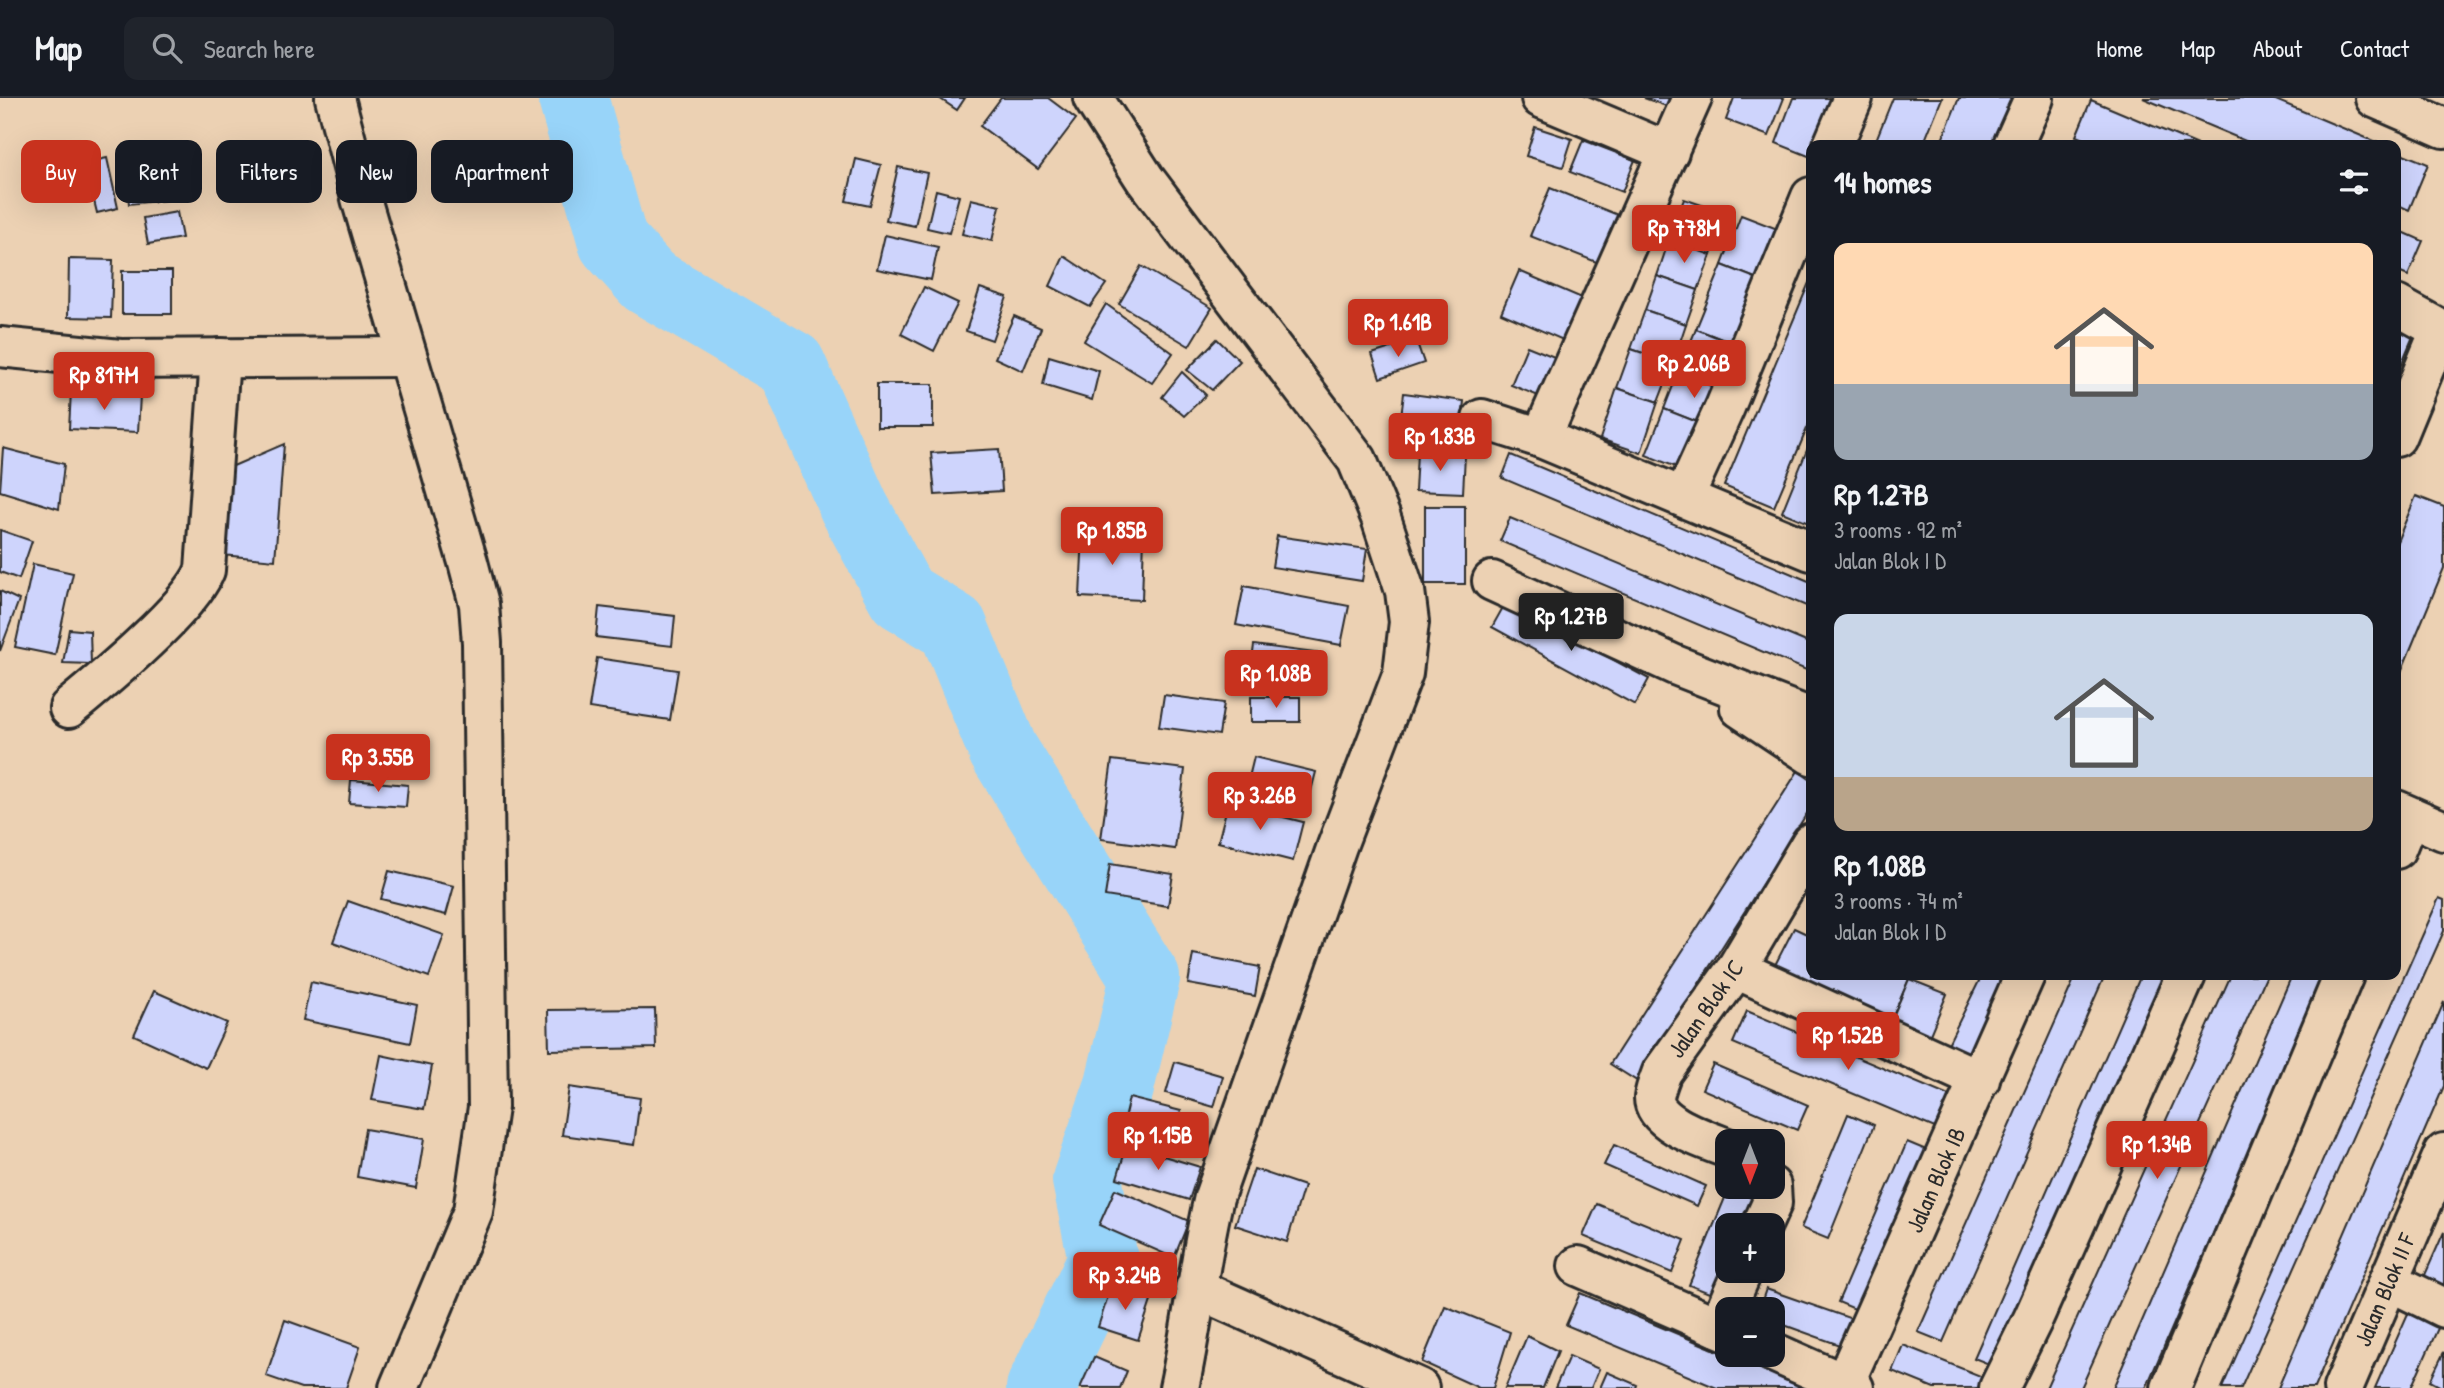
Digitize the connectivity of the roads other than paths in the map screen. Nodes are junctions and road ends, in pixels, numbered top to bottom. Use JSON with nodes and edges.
{"nodes":[{"id":1,"x":335,"y":98,"type":"edge"},
{"id":2,"x":1093,"y":98,"type":"edge"},
{"id":3,"x":1541,"y":98,"type":"edge"},
{"id":4,"x":1692,"y":98,"type":"edge"},
{"id":5,"x":1853,"y":98,"type":"edge"},
{"id":6,"x":2034,"y":98,"type":"edge"},
{"id":7,"x":2375,"y":98,"type":"edge"},
{"id":8,"x":2444,"y":128,"type":"edge"},
{"id":9,"x":1835,"y":140,"type":"edge"},
{"id":10,"x":2020,"y":140,"type":"edge"},
{"id":11,"x":1669,"y":152,"type":"junction"},
{"id":12,"x":1806,"y":216,"type":"edge"},
{"id":13,"x":2401,"y":307,"type":"edge"},
{"id":14,"x":0,"y":347,"type":"edge"},
{"id":15,"x":407,"y":357,"type":"junction"},
{"id":16,"x":220,"y":359,"type":"junction"},
{"id":17,"x":1482,"y":419,"type":"dead end"},
{"id":18,"x":2401,"y":425,"type":"edge"},
{"id":19,"x":1541,"y":438,"type":"junction"},
{"id":20,"x":1684,"y":497,"type":"junction"},
{"id":21,"x":1806,"y":549,"type":"edge"},
{"id":22,"x":1492,"y":581,"type":"dead end"},
{"id":23,"x":1675,"y":665,"type":"junction"},
{"id":24,"x":69,"y":708,"type":"dead end"},
{"id":25,"x":1806,"y":716,"type":"edge"},
{"id":26,"x":1806,"y":752,"type":"edge"},
{"id":27,"x":2401,"y":825,"type":"edge"},
{"id":28,"x":2444,"y":831,"type":"edge"},
{"id":29,"x":1806,"y":858,"type":"edge"},
{"id":30,"x":1736,"y":969,"type":"junction"},
{"id":31,"x":2023,"y":980,"type":"edge"},
{"id":32,"x":2184,"y":980,"type":"edge"},
{"id":33,"x":2342,"y":980,"type":"edge"},
{"id":34,"x":1980,"y":1080,"type":"junction"},
{"id":35,"x":1715,"y":1144,"type":"edge"},
{"id":36,"x":2444,"y":1153,"type":"edge"},
{"id":37,"x":1578,"y":1266,"type":"dead end"},
{"id":38,"x":2389,"y":1281,"type":"junction"},
{"id":39,"x":1195,"y":1288,"type":"junction"},
{"id":40,"x":2444,"y":1308,"type":"edge"},
{"id":41,"x":1715,"y":1326,"type":"edge"},
{"id":42,"x":1785,"y":1357,"type":"edge"},
{"id":43,"x":1849,"y":1386,"type":"edge"},
{"id":44,"x":399,"y":1388,"type":"edge"},
{"id":45,"x":1178,"y":1388,"type":"edge"},
{"id":46,"x":1419,"y":1388,"type":"edge"},
{"id":47,"x":1999,"y":1388,"type":"edge"},
{"id":48,"x":2171,"y":1388,"type":"edge"},
{"id":49,"x":2343,"y":1388,"type":"edge"}],
"edges":[{"from":1,"to":15,"type":"street"},
{"from":2,"to":39,"type":"street"},
{"from":3,"to":11,"type":"street"},
{"from":4,"to":11,"type":"street"},
{"from":5,"to":9,"type":"street"},
{"from":6,"to":10,"type":"street"},
{"from":7,"to":8,"type":"street"},
{"from":11,"to":19,"type":"street"},
{"from":12,"to":20,"type":"street"},
{"from":13,"to":18,"type":"street"},
{"from":14,"to":16,"type":"street"},
{"from":15,"to":16,"type":"street"},
{"from":15,"to":44,"type":"street"},
{"from":16,"to":24,"type":"street"},
{"from":17,"to":19,"type":"street"},
{"from":19,"to":20,"type":"street"},
{"from":20,"to":21,"type":"street"},
{"from":22,"to":23,"type":"street"},
{"from":23,"to":25,"type":"street"},
{"from":23,"to":26,"type":"street"},
{"from":27,"to":28,"type":"street"},
{"from":29,"to":30,"type":"street","name":"Jalan Blok IC"},
{"from":30,"to":34,"type":"street"},
{"from":30,"to":35,"type":"street","name":"Jalan Blok IC"},
{"from":31,"to":34,"type":"street","name":"Jalan Blok IB"},
{"from":32,"to":47,"type":"street"},
{"from":33,"to":48,"type":"street"},
{"from":34,"to":43,"type":"street","name":"Jalan Blok IB"},
{"from":36,"to":38,"type":"street","name":"Jalan Blok II F"},
{"from":37,"to":41,"type":"street"},
{"from":38,"to":40,"type":"street"},
{"from":38,"to":49,"type":"street","name":"Jalan Blok II F"},
{"from":39,"to":45,"type":"street"},
{"from":39,"to":46,"type":"street"},
{"from":42,"to":43,"type":"street"}]}
